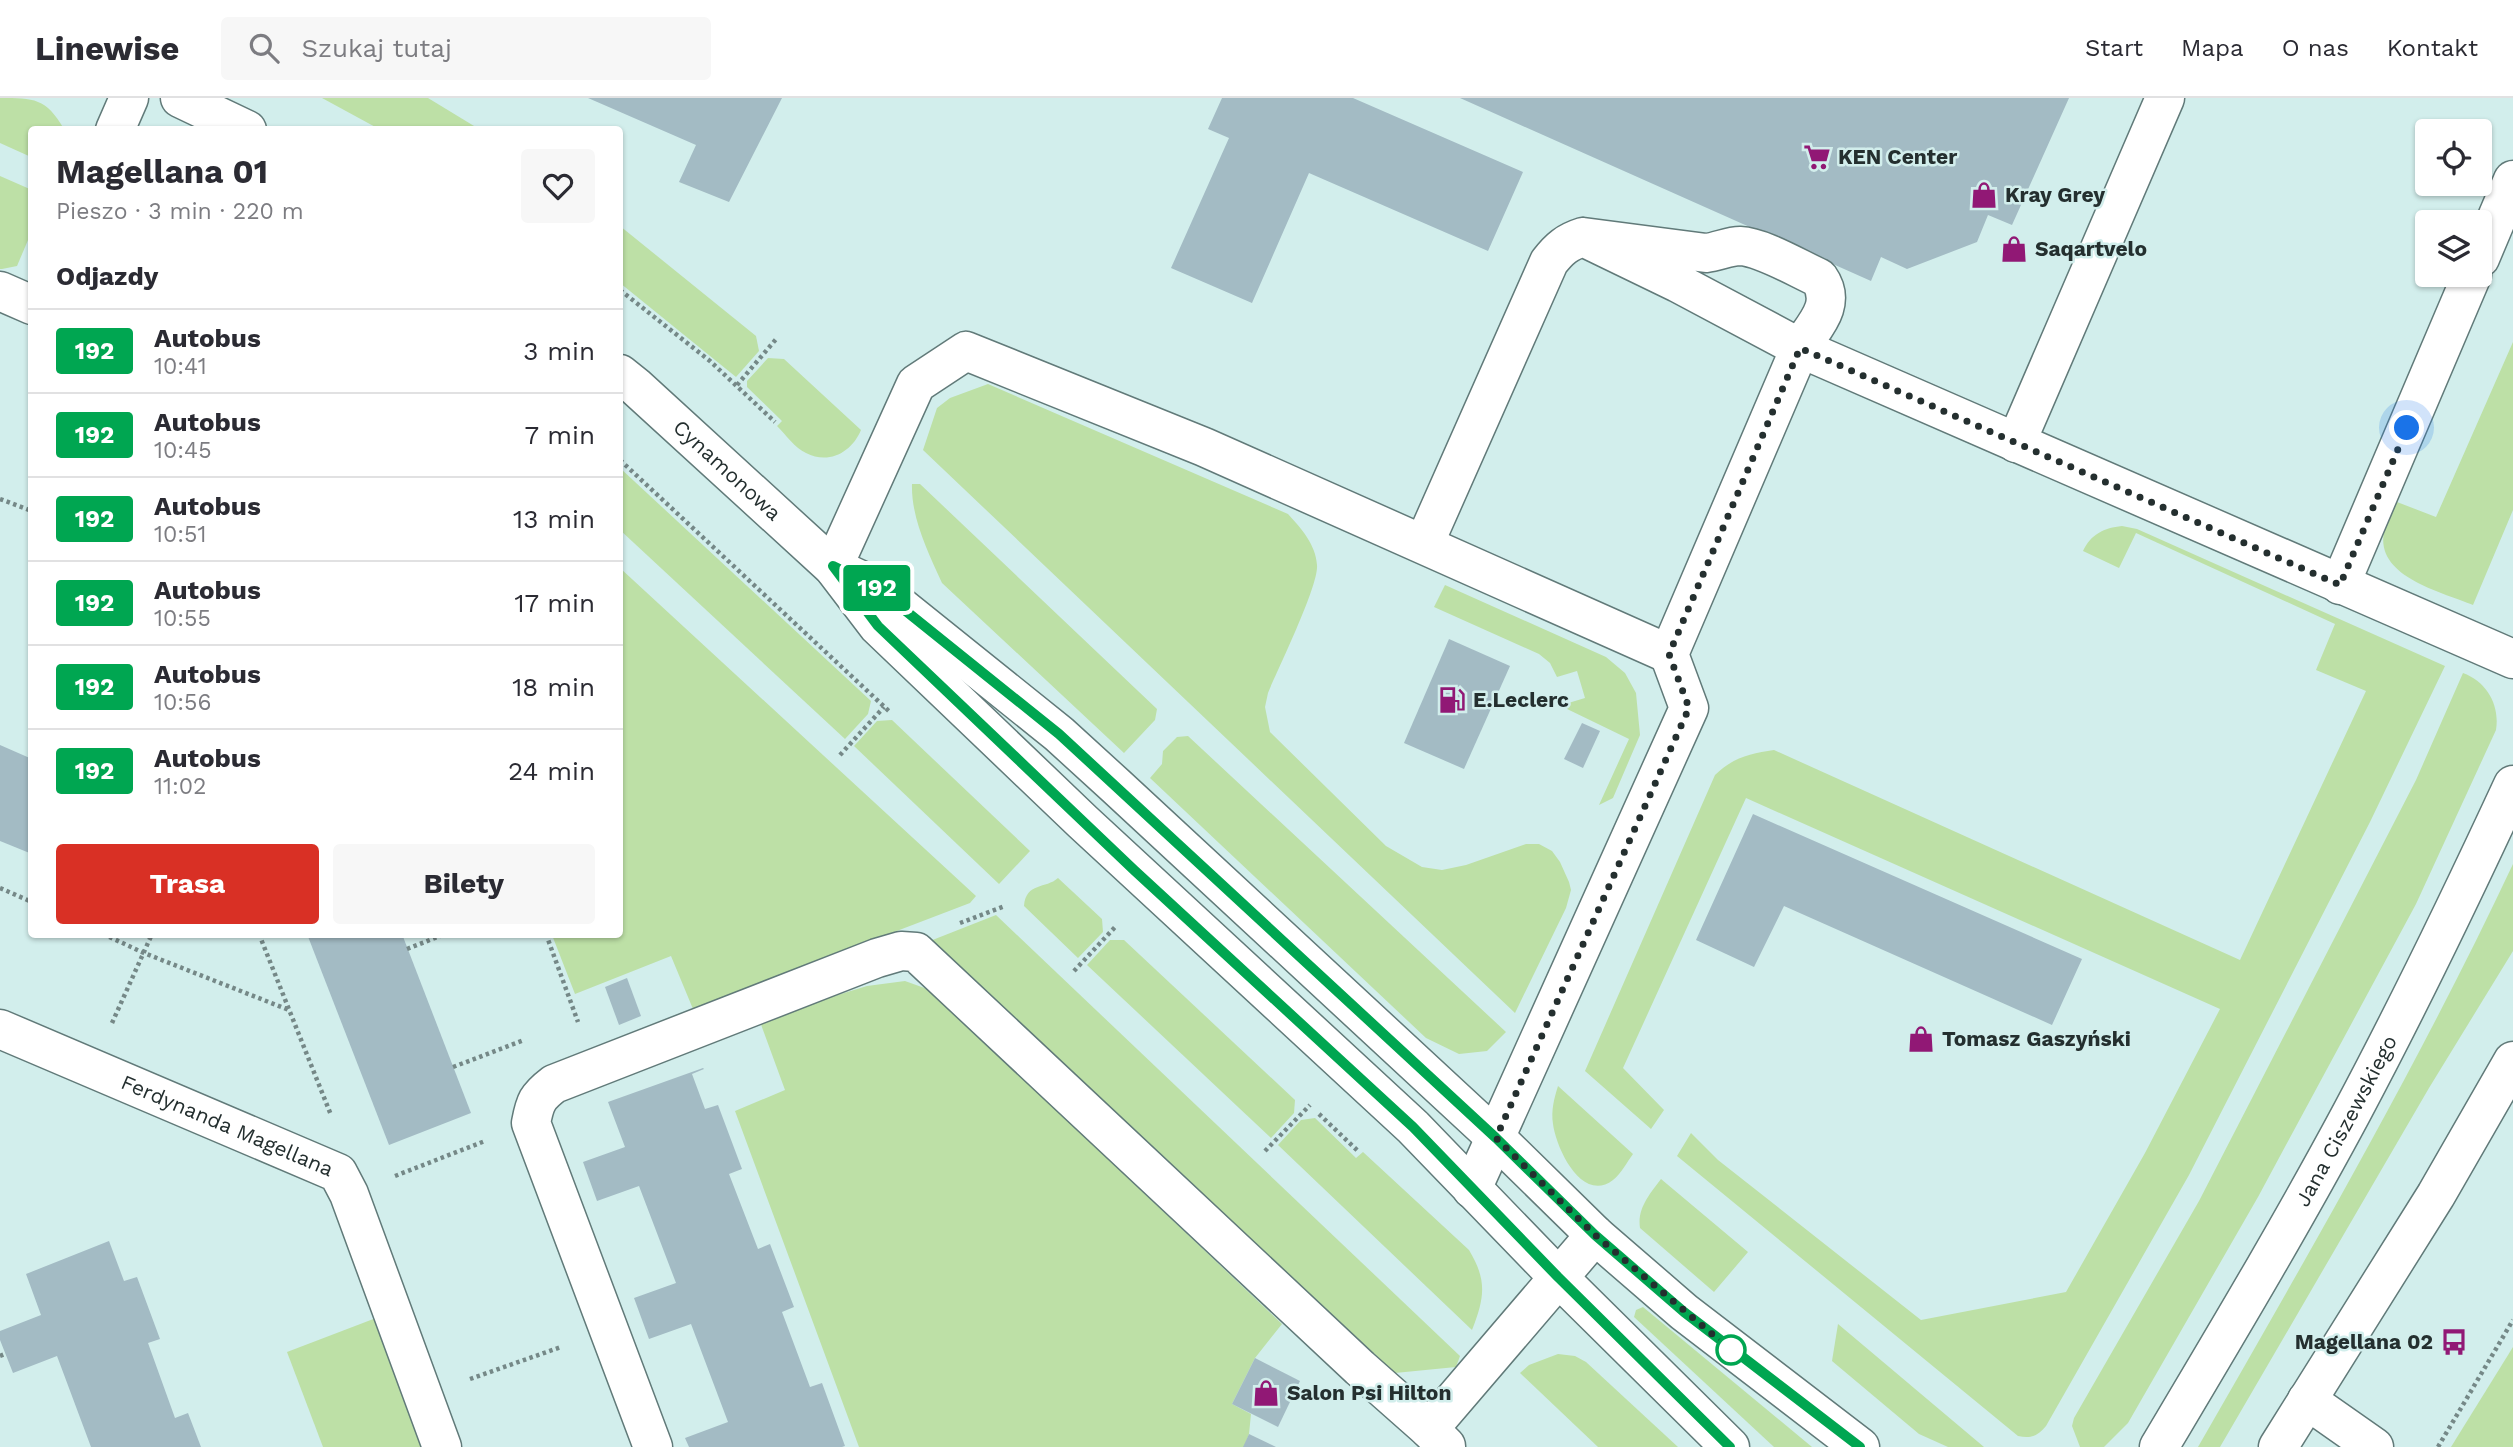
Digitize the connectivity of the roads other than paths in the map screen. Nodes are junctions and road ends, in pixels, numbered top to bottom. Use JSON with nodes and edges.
{"nodes":[{"id":1,"x":129,"y":98,"type":"edge"},
{"id":2,"x":180,"y":98,"type":"edge"},
{"id":3,"x":2165,"y":98,"type":"edge"},
{"id":4,"x":117,"y":126,"type":"edge"},
{"id":5,"x":239,"y":126,"type":"edge"},
{"id":6,"x":2513,"y":180,"type":"edge"},
{"id":7,"x":2492,"y":230,"type":"edge"},
{"id":8,"x":1583,"y":237,"type":"junction"},
{"id":9,"x":2468,"y":287,"type":"edge"},
{"id":10,"x":0,"y":291,"type":"edge"},
{"id":11,"x":28,"y":303,"type":"edge"},
{"id":12,"x":1800,"y":348,"type":"junction"},
{"id":13,"x":623,"y":376,"type":"edge"},
{"id":14,"x":2016,"y":443,"type":"junction"},
{"id":15,"x":1424,"y":544,"type":"junction"},
{"id":16,"x":833,"y":566,"type":"junction"},
{"id":17,"x":2340,"y":585,"type":"junction"},
{"id":18,"x":1669,"y":654,"type":"junction"},
{"id":19,"x":2513,"y":659,"type":"edge"},
{"id":20,"x":2513,"y":785,"type":"edge"},
{"id":21,"x":0,"y":1030,"type":"edge"},
{"id":22,"x":2513,"y":1061,"type":"edge"},
{"id":23,"x":1496,"y":1138,"type":"junction"},
{"id":24,"x":1472,"y":1189,"type":"junction"},
{"id":25,"x":1595,"y":1235,"type":"junction"},
{"id":26,"x":1558,"y":1277,"type":"junction"},
{"id":27,"x":2307,"y":1400,"type":"junction"},
{"id":28,"x":1439,"y":1438,"type":"edge"},
{"id":29,"x":442,"y":1447,"type":"edge"},
{"id":30,"x":653,"y":1447,"type":"edge"},
{"id":31,"x":1730,"y":1447,"type":"edge"},
{"id":32,"x":1860,"y":1447,"type":"edge"},
{"id":33,"x":2160,"y":1447,"type":"edge"},
{"id":34,"x":2278,"y":1447,"type":"edge"},
{"id":35,"x":2374,"y":1447,"type":"edge"}],
"edges":[{"from":1,"to":4,"type":"street"},
{"from":2,"to":5,"type":"street"},
{"from":3,"to":14,"type":"street"},
{"from":6,"to":7,"type":"street"},
{"from":8,"to":12,"type":"street"},
{"from":8,"to":12,"type":"street"},
{"from":8,"to":15,"type":"street"},
{"from":9,"to":17,"type":"street"},
{"from":10,"to":11,"type":"street"},
{"from":12,"to":14,"type":"street"},
{"from":12,"to":18,"type":"street"},
{"from":13,"to":16,"type":"street","name":"Cynamonowa"},
{"from":14,"to":17,"type":"street"},
{"from":15,"to":16,"type":"street"},
{"from":15,"to":18,"type":"street"},
{"from":16,"to":23,"type":"street","name":"Cynamonowa"},
{"from":16,"to":24,"type":"street","name":"Cynamonowa"},
{"from":17,"to":19,"type":"street"},
{"from":18,"to":23,"type":"street"},
{"from":20,"to":33,"type":"street","name":"Jana Ciszewskiego"},
{"from":21,"to":29,"type":"street","name":"Ferdynanda Magellana"},
{"from":22,"to":27,"type":"street"},
{"from":23,"to":24,"type":"street"},
{"from":23,"to":25,"type":"street","name":"Cynamonowa"},
{"from":24,"to":26,"type":"street","name":"Cynamonowa"},
{"from":25,"to":26,"type":"street"},
{"from":25,"to":32,"type":"street","name":"Cynamonowa"},
{"from":26,"to":28,"type":"street"},
{"from":26,"to":31,"type":"street","name":"Cynamonowa"},
{"from":27,"to":34,"type":"street"},
{"from":27,"to":35,"type":"street"},
{"from":28,"to":30,"type":"street"}]}
